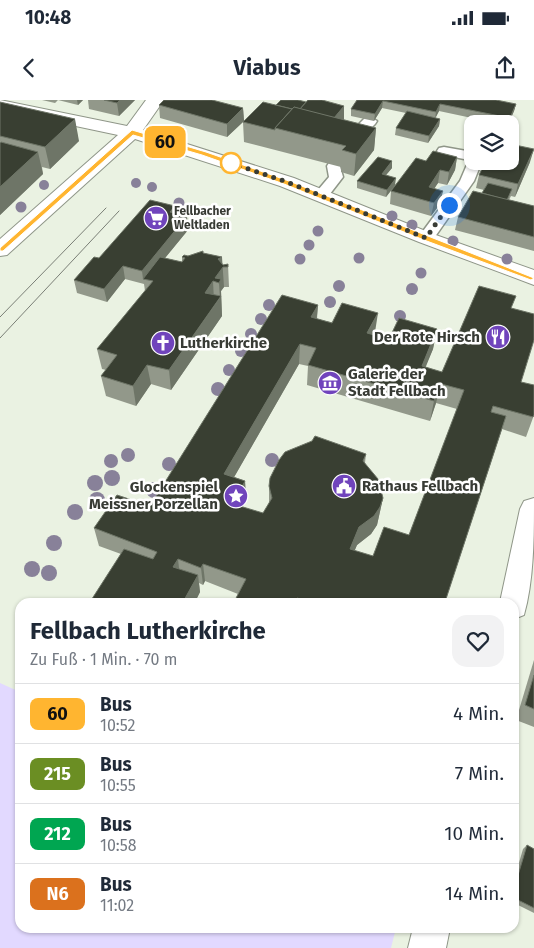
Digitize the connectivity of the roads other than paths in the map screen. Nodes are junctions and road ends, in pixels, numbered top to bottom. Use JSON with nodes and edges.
{"nodes":[{"id":1,"x":155,"y":100,"type":"edge"},
{"id":2,"x":0,"y":105,"type":"edge"},
{"id":3,"x":370,"y":121,"type":"edge"},
{"id":4,"x":132,"y":132,"type":"junction"},
{"id":5,"x":348,"y":144,"type":"edge"},
{"id":6,"x":444,"y":151,"type":"dead end"},
{"id":7,"x":464,"y":155,"type":"edge"},
{"id":8,"x":334,"y":166,"type":"edge"},
{"id":9,"x":471,"y":170,"type":"edge"},
{"id":10,"x":322,"y":196,"type":"junction"},
{"id":11,"x":426,"y":238,"type":"junction"},
{"id":12,"x":0,"y":250,"type":"edge"},
{"id":13,"x":534,"y":278,"type":"edge"},
{"id":14,"x":532,"y":524,"type":"edge"},
{"id":15,"x":516,"y":598,"type":"edge"},
{"id":16,"x":431,"y":933,"type":"edge"},
{"id":17,"x":427,"y":948,"type":"edge"}],
"edges":[{"from":1,"to":4,"type":"street"},
{"from":2,"to":4,"type":"street"},
{"from":3,"to":5,"type":"lane"},
{"from":4,"to":10,"type":"street"},
{"from":4,"to":12,"type":"street"},
{"from":6,"to":7,"type":"lane"},
{"from":8,"to":10,"type":"lane"},
{"from":9,"to":11,"type":"lane"},
{"from":10,"to":11,"type":"street"},
{"from":11,"to":13,"type":"street"},
{"from":14,"to":15,"type":"street"},
{"from":16,"to":17,"type":"street"}]}
